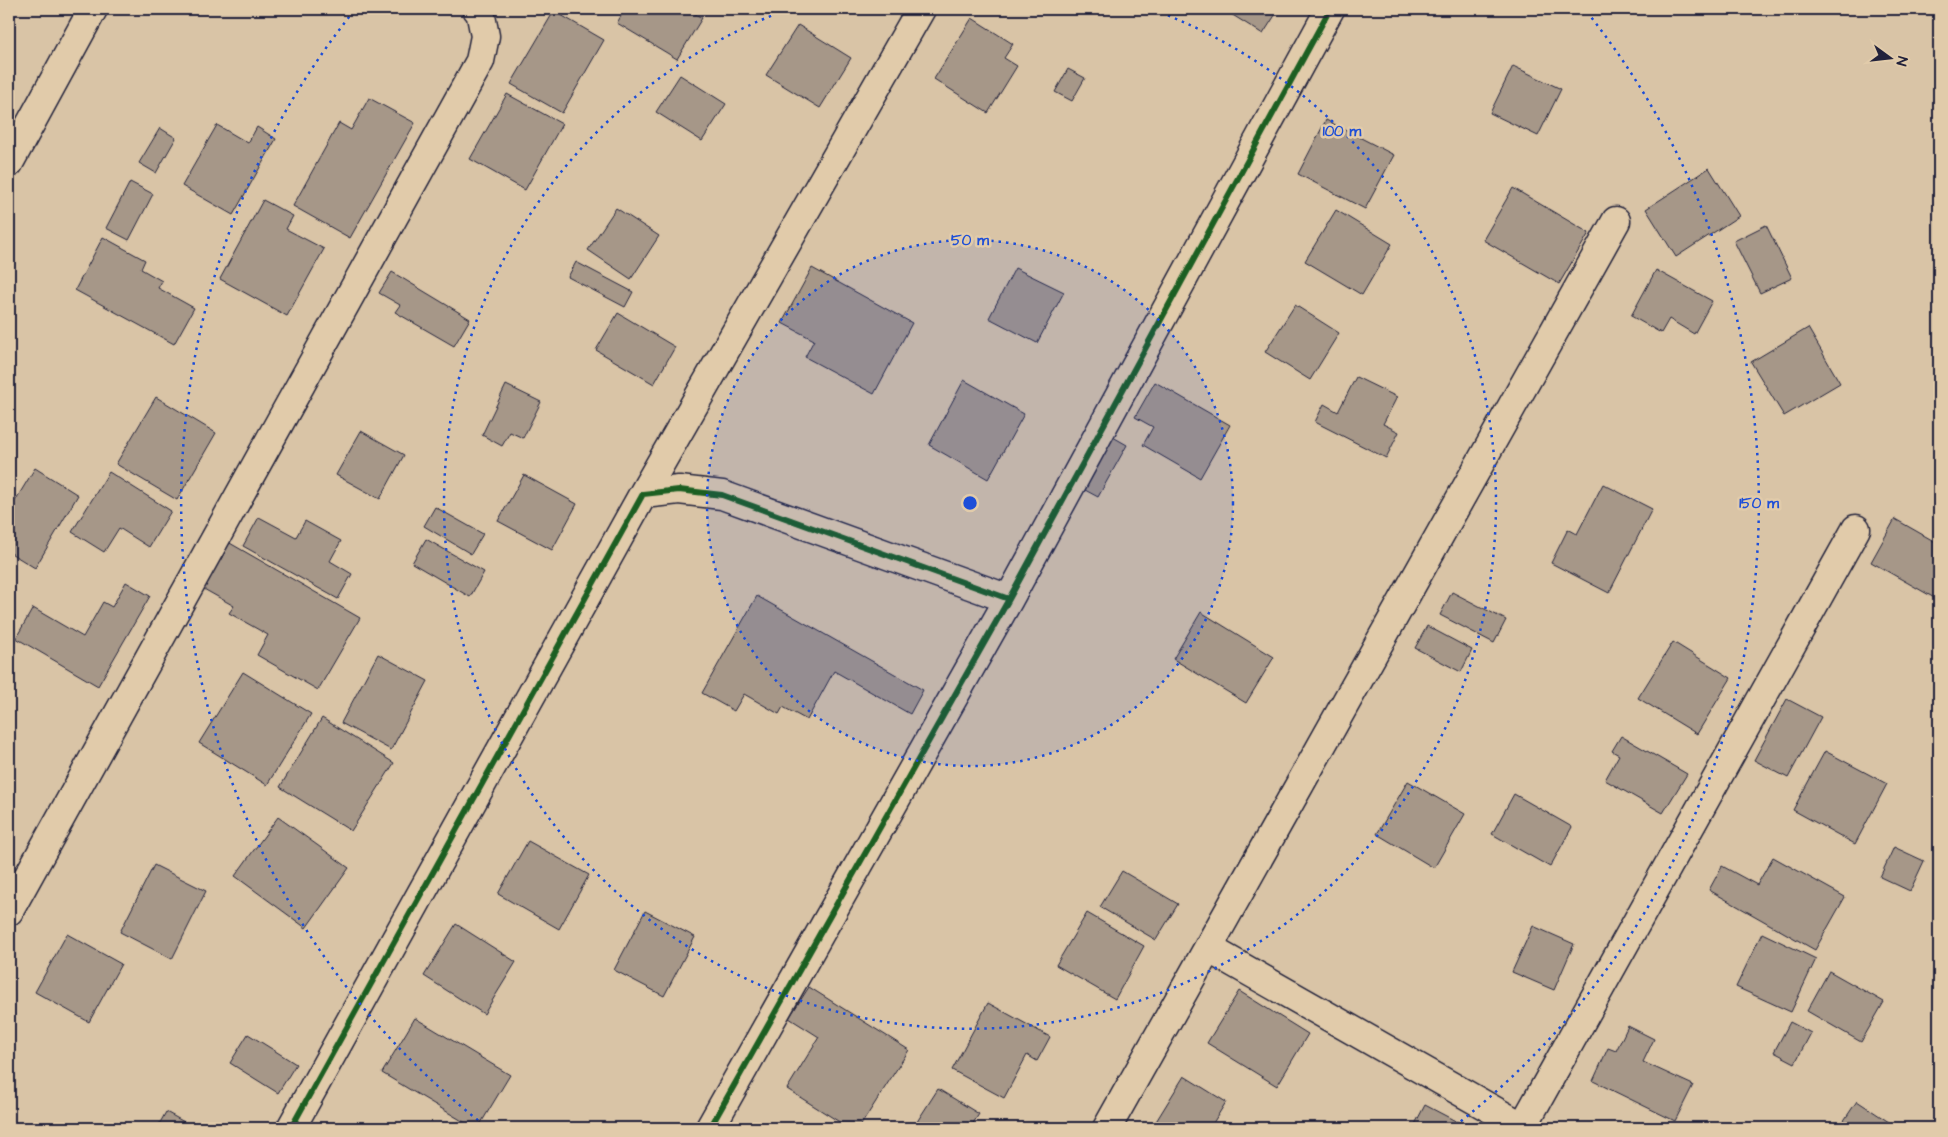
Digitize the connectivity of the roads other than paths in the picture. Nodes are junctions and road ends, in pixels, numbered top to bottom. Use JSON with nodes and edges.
{"nodes":[{"id":1,"x":93,"y":9,"type":"edge"},
{"id":2,"x":477,"y":9,"type":"edge"},
{"id":3,"x":921,"y":9,"type":"edge"},
{"id":4,"x":1330,"y":9,"type":"edge"},
{"id":5,"x":16,"y":132,"type":"edge"},
{"id":6,"x":9,"y":163,"type":"edge"},
{"id":7,"x":1616,"y":221,"type":"dead end"},
{"id":8,"x":643,"y":494,"type":"junction"},
{"id":9,"x":1856,"y":529,"type":"dead end"},
{"id":10,"x":1009,"y":599,"type":"junction"},
{"id":11,"x":9,"y":911,"type":"edge"},
{"id":12,"x":1208,"y":948,"type":"junction"},
{"id":13,"x":290,"y":1128,"type":"edge"},
{"id":14,"x":710,"y":1128,"type":"edge"},
{"id":15,"x":1107,"y":1128,"type":"edge"},
{"id":16,"x":1523,"y":1128,"type":"edge"}],
"edges":[{"from":1,"to":5,"type":"street"},
{"from":2,"to":11,"type":"street"},
{"from":3,"to":8,"type":"street"},
{"from":4,"to":10,"type":"street"},
{"from":5,"to":6,"type":"street"},
{"from":7,"to":12,"type":"street"},
{"from":8,"to":10,"type":"street"},
{"from":8,"to":13,"type":"street"},
{"from":9,"to":16,"type":"street"},
{"from":10,"to":14,"type":"street"},
{"from":12,"to":15,"type":"street"},
{"from":12,"to":16,"type":"street"}]}
